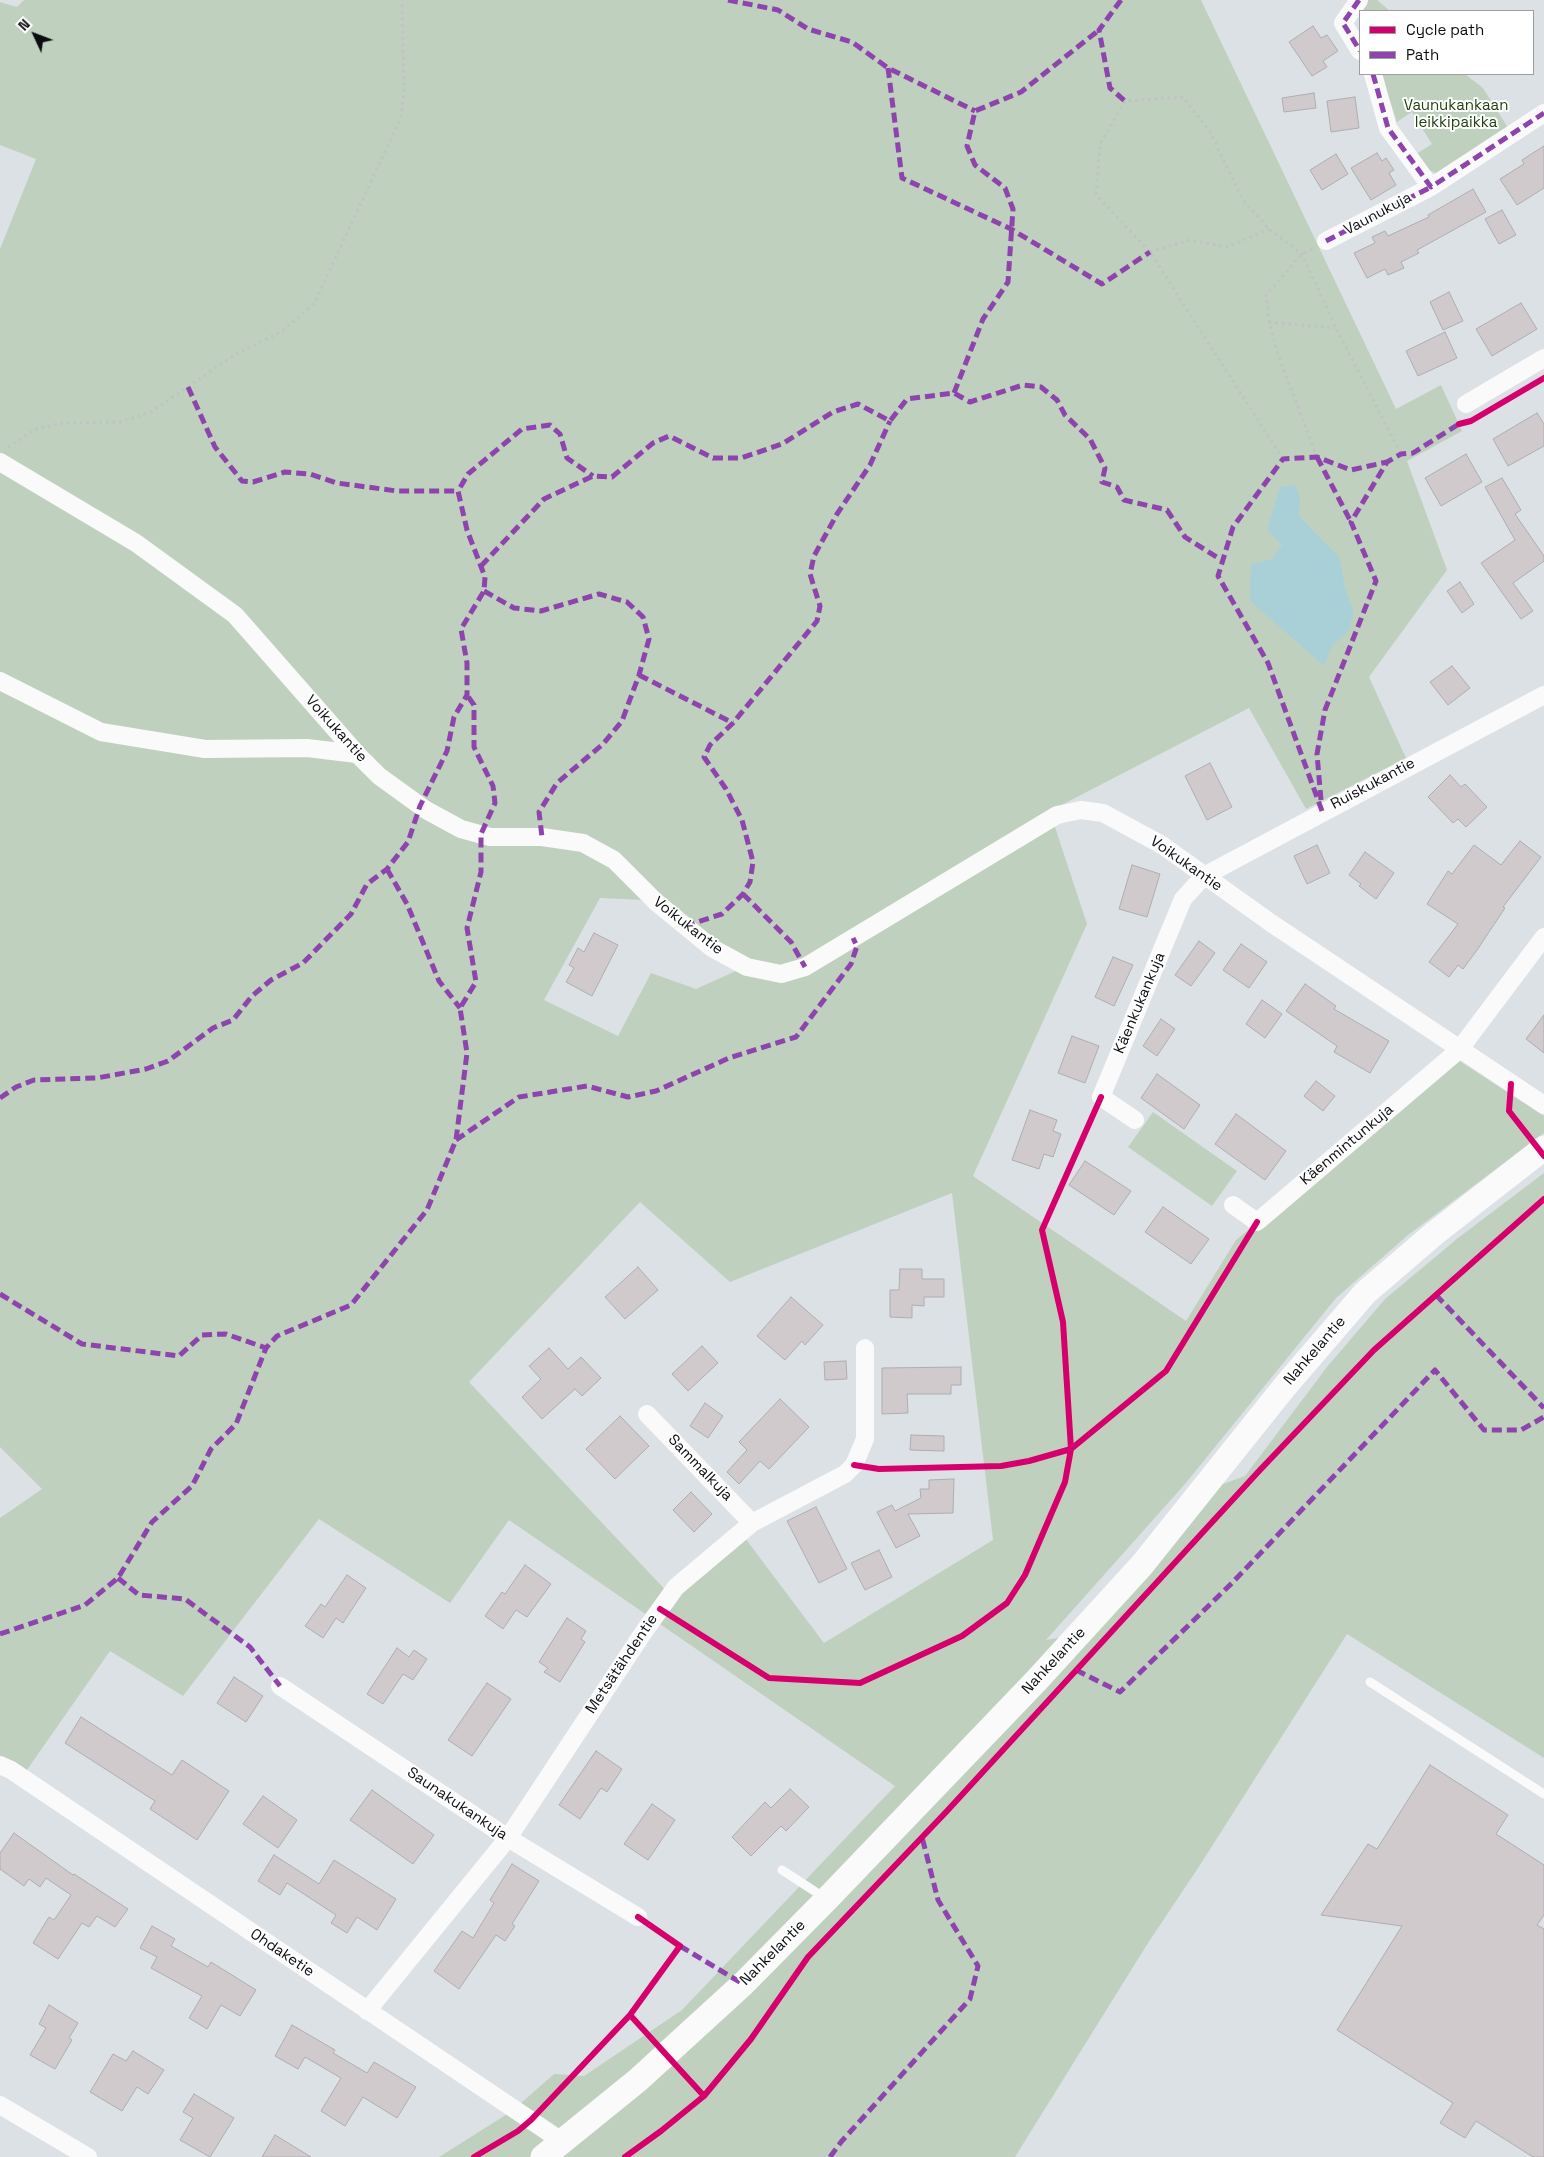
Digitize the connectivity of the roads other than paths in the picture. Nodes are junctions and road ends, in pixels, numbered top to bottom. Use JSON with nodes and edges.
{"nodes":[{"id":1,"x":1359,"y":0,"type":"edge"},
{"id":2,"x":1359,"y":49,"type":"edge"},
{"id":3,"x":1373,"y":75,"type":"edge"},
{"id":4,"x":1544,"y":113,"type":"edge"},
{"id":5,"x":1431,"y":187,"type":"junction"},
{"id":6,"x":1326,"y":242,"type":"dead end"},
{"id":7,"x":1544,"y":358,"type":"edge"},
{"id":8,"x":1466,"y":404,"type":"dead end"},
{"id":9,"x":0,"y":462,"type":"edge"},
{"id":10,"x":0,"y":681,"type":"edge"},
{"id":11,"x":1544,"y":695,"type":"edge"},
{"id":12,"x":357,"y":754,"type":"junction"},
{"id":13,"x":1204,"y":876,"type":"junction"},
{"id":14,"x":1544,"y":937,"type":"edge"},
{"id":15,"x":1459,"y":1050,"type":"junction"},
{"id":16,"x":1544,"y":1105,"type":"edge"},
{"id":17,"x":1135,"y":1120,"type":"dead end"},
{"id":18,"x":1544,"y":1148,"type":"edge"},
{"id":19,"x":1233,"y":1205,"type":"dead end"},
{"id":20,"x":865,"y":1348,"type":"dead end"},
{"id":21,"x":647,"y":1414,"type":"dead end"},
{"id":22,"x":752,"y":1523,"type":"junction"},
{"id":23,"x":1370,"y":1682,"type":"dead end"},
{"id":24,"x":280,"y":1686,"type":"dead end"},
{"id":25,"x":0,"y":1765,"type":"edge"},
{"id":26,"x":1544,"y":1794,"type":"edge"},
{"id":27,"x":508,"y":1838,"type":"junction"},
{"id":28,"x":782,"y":1870,"type":"dead end"},
{"id":29,"x":827,"y":1899,"type":"junction"},
{"id":30,"x":638,"y":1917,"type":"dead end"},
{"id":31,"x":367,"y":2011,"type":"junction"},
{"id":32,"x":0,"y":2105,"type":"edge"},
{"id":33,"x":563,"y":2142,"type":"junction"},
{"id":34,"x":88,"y":2157,"type":"edge"},
{"id":35,"x":544,"y":2157,"type":"edge"}],
"edges":[{"from":1,"to":2,"type":"street"},
{"from":3,"to":5,"type":"street","name":"Vaunukuja"},
{"from":4,"to":5,"type":"street","name":"Vaunukuja"},
{"from":5,"to":6,"type":"street","name":"Vaunukuja"},
{"from":7,"to":8,"type":"street"},
{"from":9,"to":12,"type":"street","name":"Voikukantie"},
{"from":10,"to":12,"type":"street"},
{"from":11,"to":13,"type":"street","name":"Ruiskukantie"},
{"from":12,"to":13,"type":"street","name":"Voikukantie"},
{"from":13,"to":15,"type":"street","name":"Voikukantie"},
{"from":13,"to":17,"type":"street","name":"Käenkukankuja"},
{"from":14,"to":15,"type":"street"},
{"from":15,"to":16,"type":"street","name":"Voikukantie"},
{"from":15,"to":19,"type":"street","name":"Käenmintunkuja"},
{"from":18,"to":29,"type":"main road","name":"Nahkelantie"},
{"from":20,"to":22,"type":"street","name":"Metsätähdentie"},
{"from":21,"to":22,"type":"street","name":"Sammalkuja"},
{"from":22,"to":27,"type":"street","name":"Metsätähdentie"},
{"from":23,"to":26,"type":"lane"},
{"from":24,"to":27,"type":"street","name":"Saunakukankuja"},
{"from":25,"to":31,"type":"street","name":"Ohdaketie"},
{"from":27,"to":30,"type":"street","name":"Saunakukankuja"},
{"from":27,"to":31,"type":"street","name":"Metsätähdentie"},
{"from":28,"to":29,"type":"lane"},
{"from":29,"to":33,"type":"main road","name":"Nahkelantie"},
{"from":31,"to":33,"type":"street","name":"Ohdaketie"},
{"from":32,"to":34,"type":"street"},
{"from":33,"to":35,"type":"main road","name":"Nahkelantie"}]}
